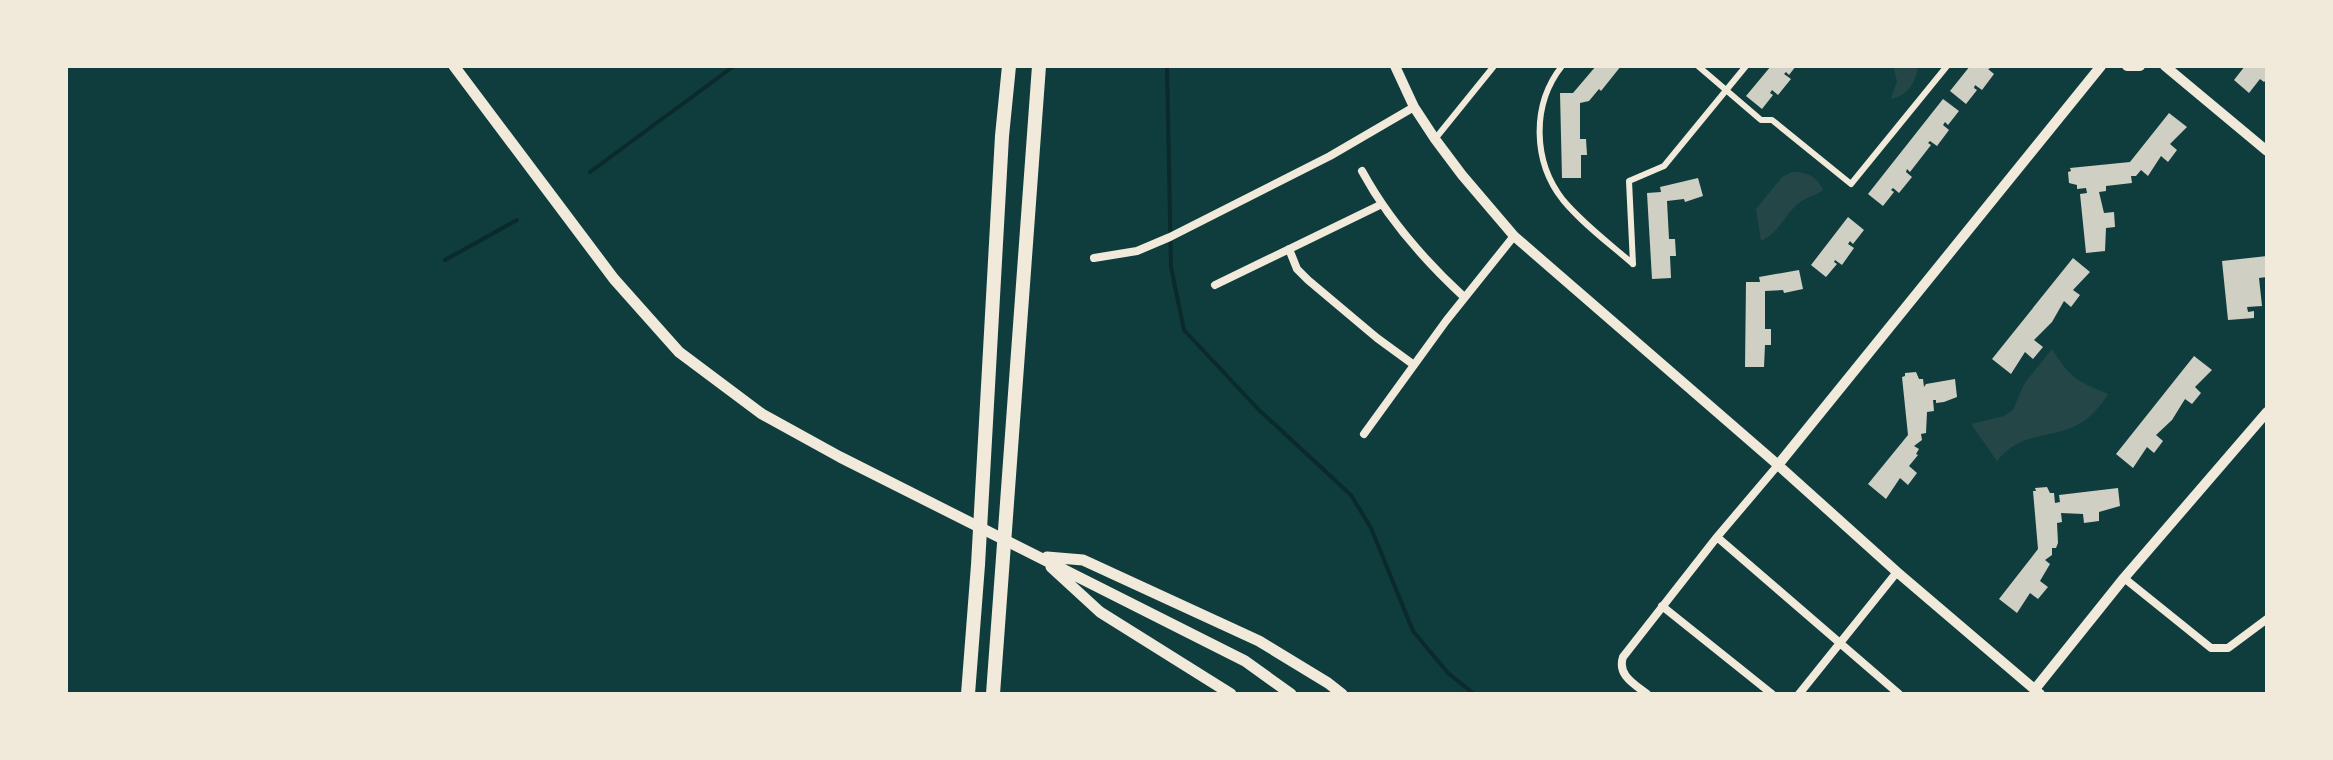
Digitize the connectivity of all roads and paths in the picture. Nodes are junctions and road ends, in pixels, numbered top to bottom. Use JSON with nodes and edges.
{"nodes":[{"id":1,"x":454,"y":66,"type":"edge"},
{"id":2,"x":1009,"y":66,"type":"edge"},
{"id":3,"x":1039,"y":66,"type":"edge"},
{"id":4,"x":1395,"y":66,"type":"edge"},
{"id":5,"x":1494,"y":66,"type":"edge"},
{"id":6,"x":1562,"y":66,"type":"edge"},
{"id":7,"x":1698,"y":66,"type":"edge"},
{"id":8,"x":1746,"y":66,"type":"edge"},
{"id":9,"x":1947,"y":66,"type":"edge"},
{"id":10,"x":2101,"y":66,"type":"edge"},
{"id":11,"x":2127,"y":66,"type":"edge"},
{"id":12,"x":2140,"y":66,"type":"edge"},
{"id":13,"x":2165,"y":66,"type":"edge"},
{"id":14,"x":1727,"y":89,"type":"junction"},
{"id":15,"x":1414,"y":107,"type":"junction"},
{"id":16,"x":1435,"y":139,"type":"junction"},
{"id":17,"x":2267,"y":151,"type":"edge"},
{"id":18,"x":1362,"y":171,"type":"dead end"},
{"id":19,"x":1380,"y":205,"type":"junction"},
{"id":20,"x":1514,"y":236,"type":"junction"},
{"id":21,"x":1289,"y":249,"type":"junction"},
{"id":22,"x":1094,"y":258,"type":"dead end"},
{"id":23,"x":1215,"y":285,"type":"dead end"},
{"id":24,"x":1464,"y":297,"type":"junction"},
{"id":25,"x":1414,"y":365,"type":"junction"},
{"id":26,"x":2267,"y":412,"type":"edge"},
{"id":27,"x":1364,"y":434,"type":"dead end"},
{"id":28,"x":1778,"y":465,"type":"junction"},
{"id":29,"x":1717,"y":537,"type":"junction"},
{"id":30,"x":1038,"y":556,"type":"junction"},
{"id":31,"x":1897,"y":572,"type":"junction"},
{"id":32,"x":2124,"y":578,"type":"junction"},
{"id":33,"x":1662,"y":606,"type":"junction"},
{"id":34,"x":2267,"y":619,"type":"edge"},
{"id":35,"x":1839,"y":644,"type":"junction"},
{"id":36,"x":2036,"y":692,"type":"edge"},
{"id":37,"x":968,"y":694,"type":"edge"},
{"id":38,"x":993,"y":694,"type":"edge"},
{"id":39,"x":1231,"y":694,"type":"edge"},
{"id":40,"x":1291,"y":694,"type":"edge"},
{"id":41,"x":1342,"y":694,"type":"edge"},
{"id":42,"x":1647,"y":694,"type":"edge"},
{"id":43,"x":1772,"y":694,"type":"edge"},
{"id":44,"x":1799,"y":694,"type":"edge"},
{"id":45,"x":1899,"y":694,"type":"edge"}],
"edges":[{"from":1,"to":30,"type":"main road"},
{"from":2,"to":37,"type":"highway"},
{"from":3,"to":38,"type":"highway"},
{"from":4,"to":15,"type":"street"},
{"from":5,"to":16,"type":"street"},
{"from":6,"to":14,"type":"street"},
{"from":7,"to":14,"type":"street"},
{"from":8,"to":14,"type":"street"},
{"from":9,"to":14,"type":"street"},
{"from":10,"to":28,"type":"street"},
{"from":11,"to":12,"type":"street"},
{"from":13,"to":17,"type":"street"},
{"from":15,"to":16,"type":"street"},
{"from":15,"to":22,"type":"street"},
{"from":16,"to":20,"type":"street"},
{"from":18,"to":19,"type":"street"},
{"from":19,"to":21,"type":"street"},
{"from":19,"to":24,"type":"street"},
{"from":20,"to":24,"type":"street"},
{"from":20,"to":28,"type":"street"},
{"from":21,"to":23,"type":"street"},
{"from":21,"to":25,"type":"street"},
{"from":24,"to":25,"type":"street"},
{"from":25,"to":27,"type":"street"},
{"from":26,"to":32,"type":"street"},
{"from":28,"to":29,"type":"street"},
{"from":28,"to":31,"type":"street"},
{"from":29,"to":33,"type":"street"},
{"from":29,"to":35,"type":"street"},
{"from":30,"to":39,"type":"main road"},
{"from":30,"to":40,"type":"main road"},
{"from":30,"to":41,"type":"main road"},
{"from":31,"to":35,"type":"street"},
{"from":31,"to":36,"type":"street"},
{"from":32,"to":34,"type":"street"},
{"from":32,"to":36,"type":"street"},
{"from":33,"to":42,"type":"street"},
{"from":33,"to":43,"type":"street"},
{"from":35,"to":44,"type":"street"},
{"from":35,"to":45,"type":"street"}]}
